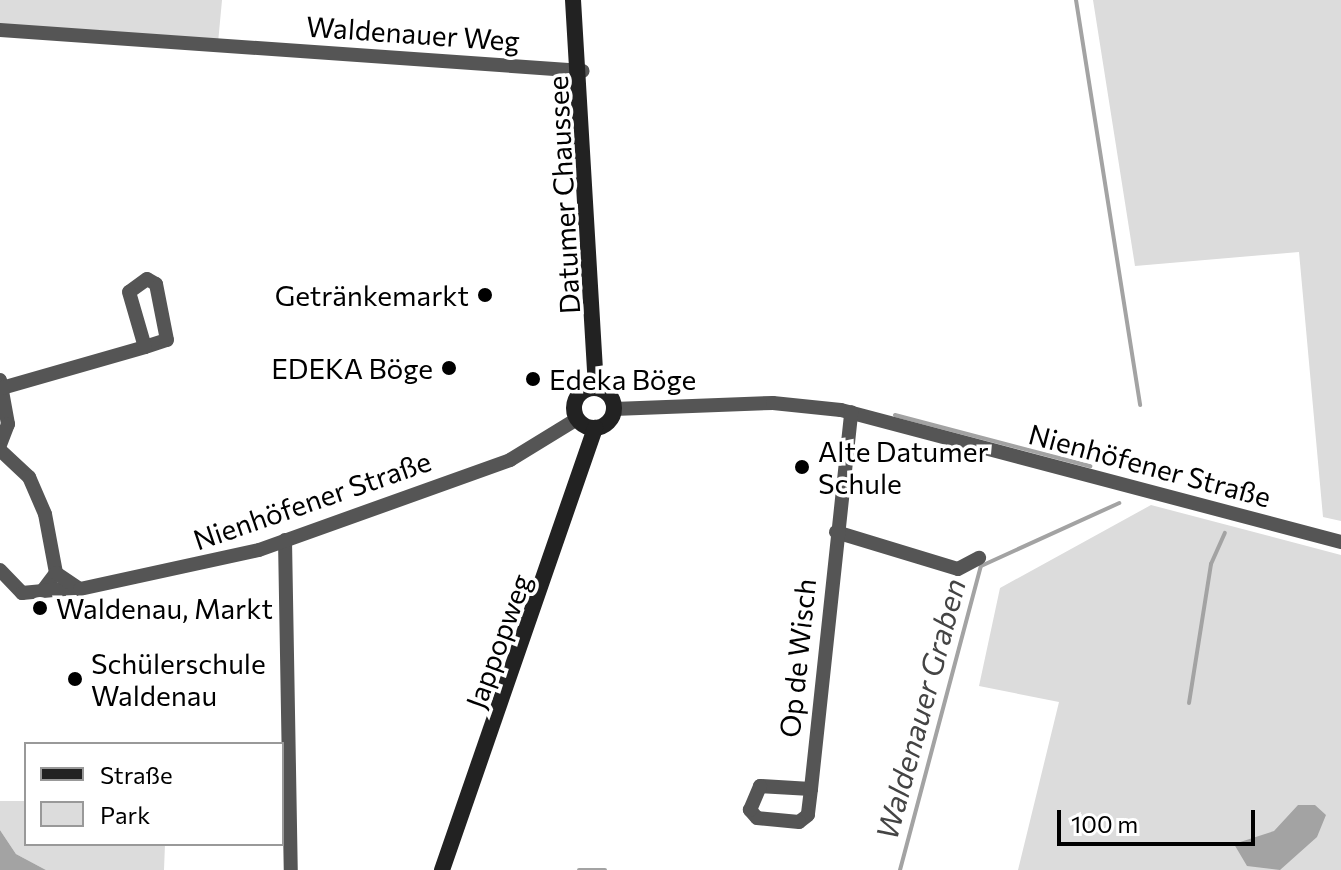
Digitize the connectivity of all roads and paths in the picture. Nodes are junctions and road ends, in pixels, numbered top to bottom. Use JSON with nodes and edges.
{"nodes":[{"id":1,"x":573,"y":0,"type":"edge"},
{"id":2,"x":0,"y":30,"type":"edge"},
{"id":3,"x":583,"y":71,"type":"junction"},
{"id":4,"x":145,"y":347,"type":"dead end"},
{"id":5,"x":1,"y":384,"type":"edge"},
{"id":6,"x":596,"y":387,"type":"junction"},
{"id":7,"x":614,"y":409,"type":"junction"},
{"id":8,"x":851,"y":412,"type":"junction"},
{"id":9,"x":577,"y":419,"type":"junction"},
{"id":10,"x":595,"y":428,"type":"junction"},
{"id":11,"x":0,"y":447,"type":"edge"},
{"id":12,"x":836,"y":532,"type":"junction"},
{"id":13,"x":285,"y":540,"type":"junction"},
{"id":14,"x":1341,"y":542,"type":"edge"},
{"id":15,"x":979,"y":558,"type":"dead end"},
{"id":16,"x":0,"y":570,"type":"edge"},
{"id":17,"x":56,"y":573,"type":"junction"},
{"id":18,"x":75,"y":588,"type":"junction"},
{"id":19,"x":43,"y":590,"type":"junction"},
{"id":20,"x":811,"y":789,"type":"dead end"},
{"id":21,"x":291,"y":870,"type":"edge"},
{"id":22,"x":442,"y":870,"type":"edge"}],
"edges":[{"from":1,"to":3,"type":"street","name":"Datumer Chaussee"},
{"from":2,"to":3,"type":"street","name":"Waldenauer Weg"},
{"from":3,"to":6,"type":"street","name":"Datumer Chaussee"},
{"from":4,"to":5,"type":"street"},
{"from":5,"to":11,"type":"street"},
{"from":6,"to":7,"type":"street"},
{"from":6,"to":9,"type":"street"},
{"from":7,"to":8,"type":"street","name":"Nienhöfener Straße"},
{"from":7,"to":10,"type":"street"},
{"from":8,"to":12,"type":"street","name":"Op de Wisch"},
{"from":8,"to":14,"type":"street","name":"Nienhöfener Straße"},
{"from":9,"to":10,"type":"street"},
{"from":9,"to":13,"type":"street","name":"Nienhöfener Straße"},
{"from":10,"to":22,"type":"street","name":"Jappopweg"},
{"from":11,"to":17,"type":"street"},
{"from":12,"to":15,"type":"street"},
{"from":12,"to":20,"type":"street","name":"Op de Wisch"},
{"from":13,"to":18,"type":"street","name":"Nienhöfener Straße"},
{"from":13,"to":21,"type":"street"},
{"from":16,"to":19,"type":"street"},
{"from":17,"to":18,"type":"street"},
{"from":17,"to":19,"type":"street"},
{"from":18,"to":19,"type":"street","name":"Nienhöfener Straße"}]}
